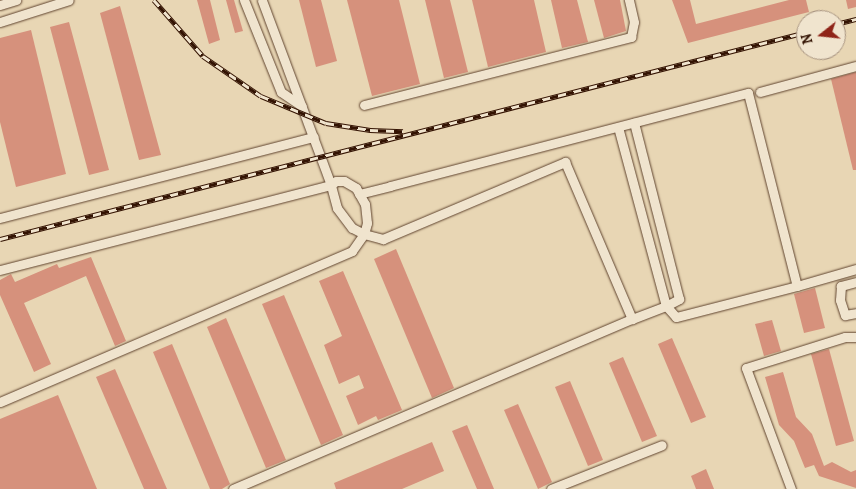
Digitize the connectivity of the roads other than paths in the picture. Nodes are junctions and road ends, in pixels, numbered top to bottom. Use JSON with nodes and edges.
{"nodes":[{"id":1,"x":16,"y":0,"type":"edge"},
{"id":2,"x":69,"y":0,"type":"edge"},
{"id":3,"x":244,"y":0,"type":"edge"},
{"id":4,"x":262,"y":0,"type":"edge"},
{"id":5,"x":628,"y":0,"type":"edge"},
{"id":6,"x":0,"y":5,"type":"edge"},
{"id":7,"x":0,"y":22,"type":"edge"},
{"id":8,"x":856,"y":66,"type":"edge"},
{"id":9,"x":760,"y":92,"type":"dead end"},
{"id":10,"x":364,"y":105,"type":"dead end"},
{"id":11,"x":302,"y":107,"type":"junction"},
{"id":12,"x":634,"y":123,"type":"junction"},
{"id":13,"x":618,"y":127,"type":"junction"},
{"id":14,"x":314,"y":138,"type":"junction"},
{"id":15,"x":332,"y":185,"type":"junction"},
{"id":16,"x":359,"y":194,"type":"junction"},
{"id":17,"x":0,"y":218,"type":"edge"},
{"id":18,"x":364,"y":234,"type":"junction"},
{"id":19,"x":856,"y":269,"type":"edge"},
{"id":20,"x":0,"y":270,"type":"edge"},
{"id":21,"x":856,"y":282,"type":"edge"},
{"id":22,"x":796,"y":286,"type":"junction"},
{"id":23,"x":666,"y":306,"type":"junction"},
{"id":24,"x":856,"y":313,"type":"edge"},
{"id":25,"x":632,"y":319,"type":"junction"},
{"id":26,"x":856,"y":337,"type":"edge"},
{"id":27,"x":0,"y":402,"type":"edge"},
{"id":28,"x":662,"y":445,"type":"dead end"},
{"id":29,"x":233,"y":489,"type":"edge"},
{"id":30,"x":551,"y":489,"type":"edge"},
{"id":31,"x":792,"y":489,"type":"edge"}],
"edges":[{"from":1,"to":6,"type":"street"},
{"from":2,"to":7,"type":"street"},
{"from":3,"to":11,"type":"street"},
{"from":4,"to":11,"type":"street"},
{"from":5,"to":10,"type":"street"},
{"from":8,"to":9,"type":"street"},
{"from":11,"to":14,"type":"street"},
{"from":12,"to":13,"type":"street"},
{"from":12,"to":22,"type":"street"},
{"from":12,"to":23,"type":"street"},
{"from":13,"to":16,"type":"street"},
{"from":13,"to":23,"type":"street"},
{"from":14,"to":15,"type":"street"},
{"from":14,"to":17,"type":"street"},
{"from":15,"to":16,"type":"street"},
{"from":15,"to":18,"type":"street"},
{"from":15,"to":20,"type":"street"},
{"from":16,"to":18,"type":"street"},
{"from":18,"to":25,"type":"street"},
{"from":18,"to":27,"type":"street"},
{"from":19,"to":22,"type":"street"},
{"from":21,"to":24,"type":"street"},
{"from":22,"to":23,"type":"street"},
{"from":23,"to":25,"type":"street"},
{"from":25,"to":29,"type":"street"},
{"from":26,"to":31,"type":"street"},
{"from":28,"to":30,"type":"street"}]}
